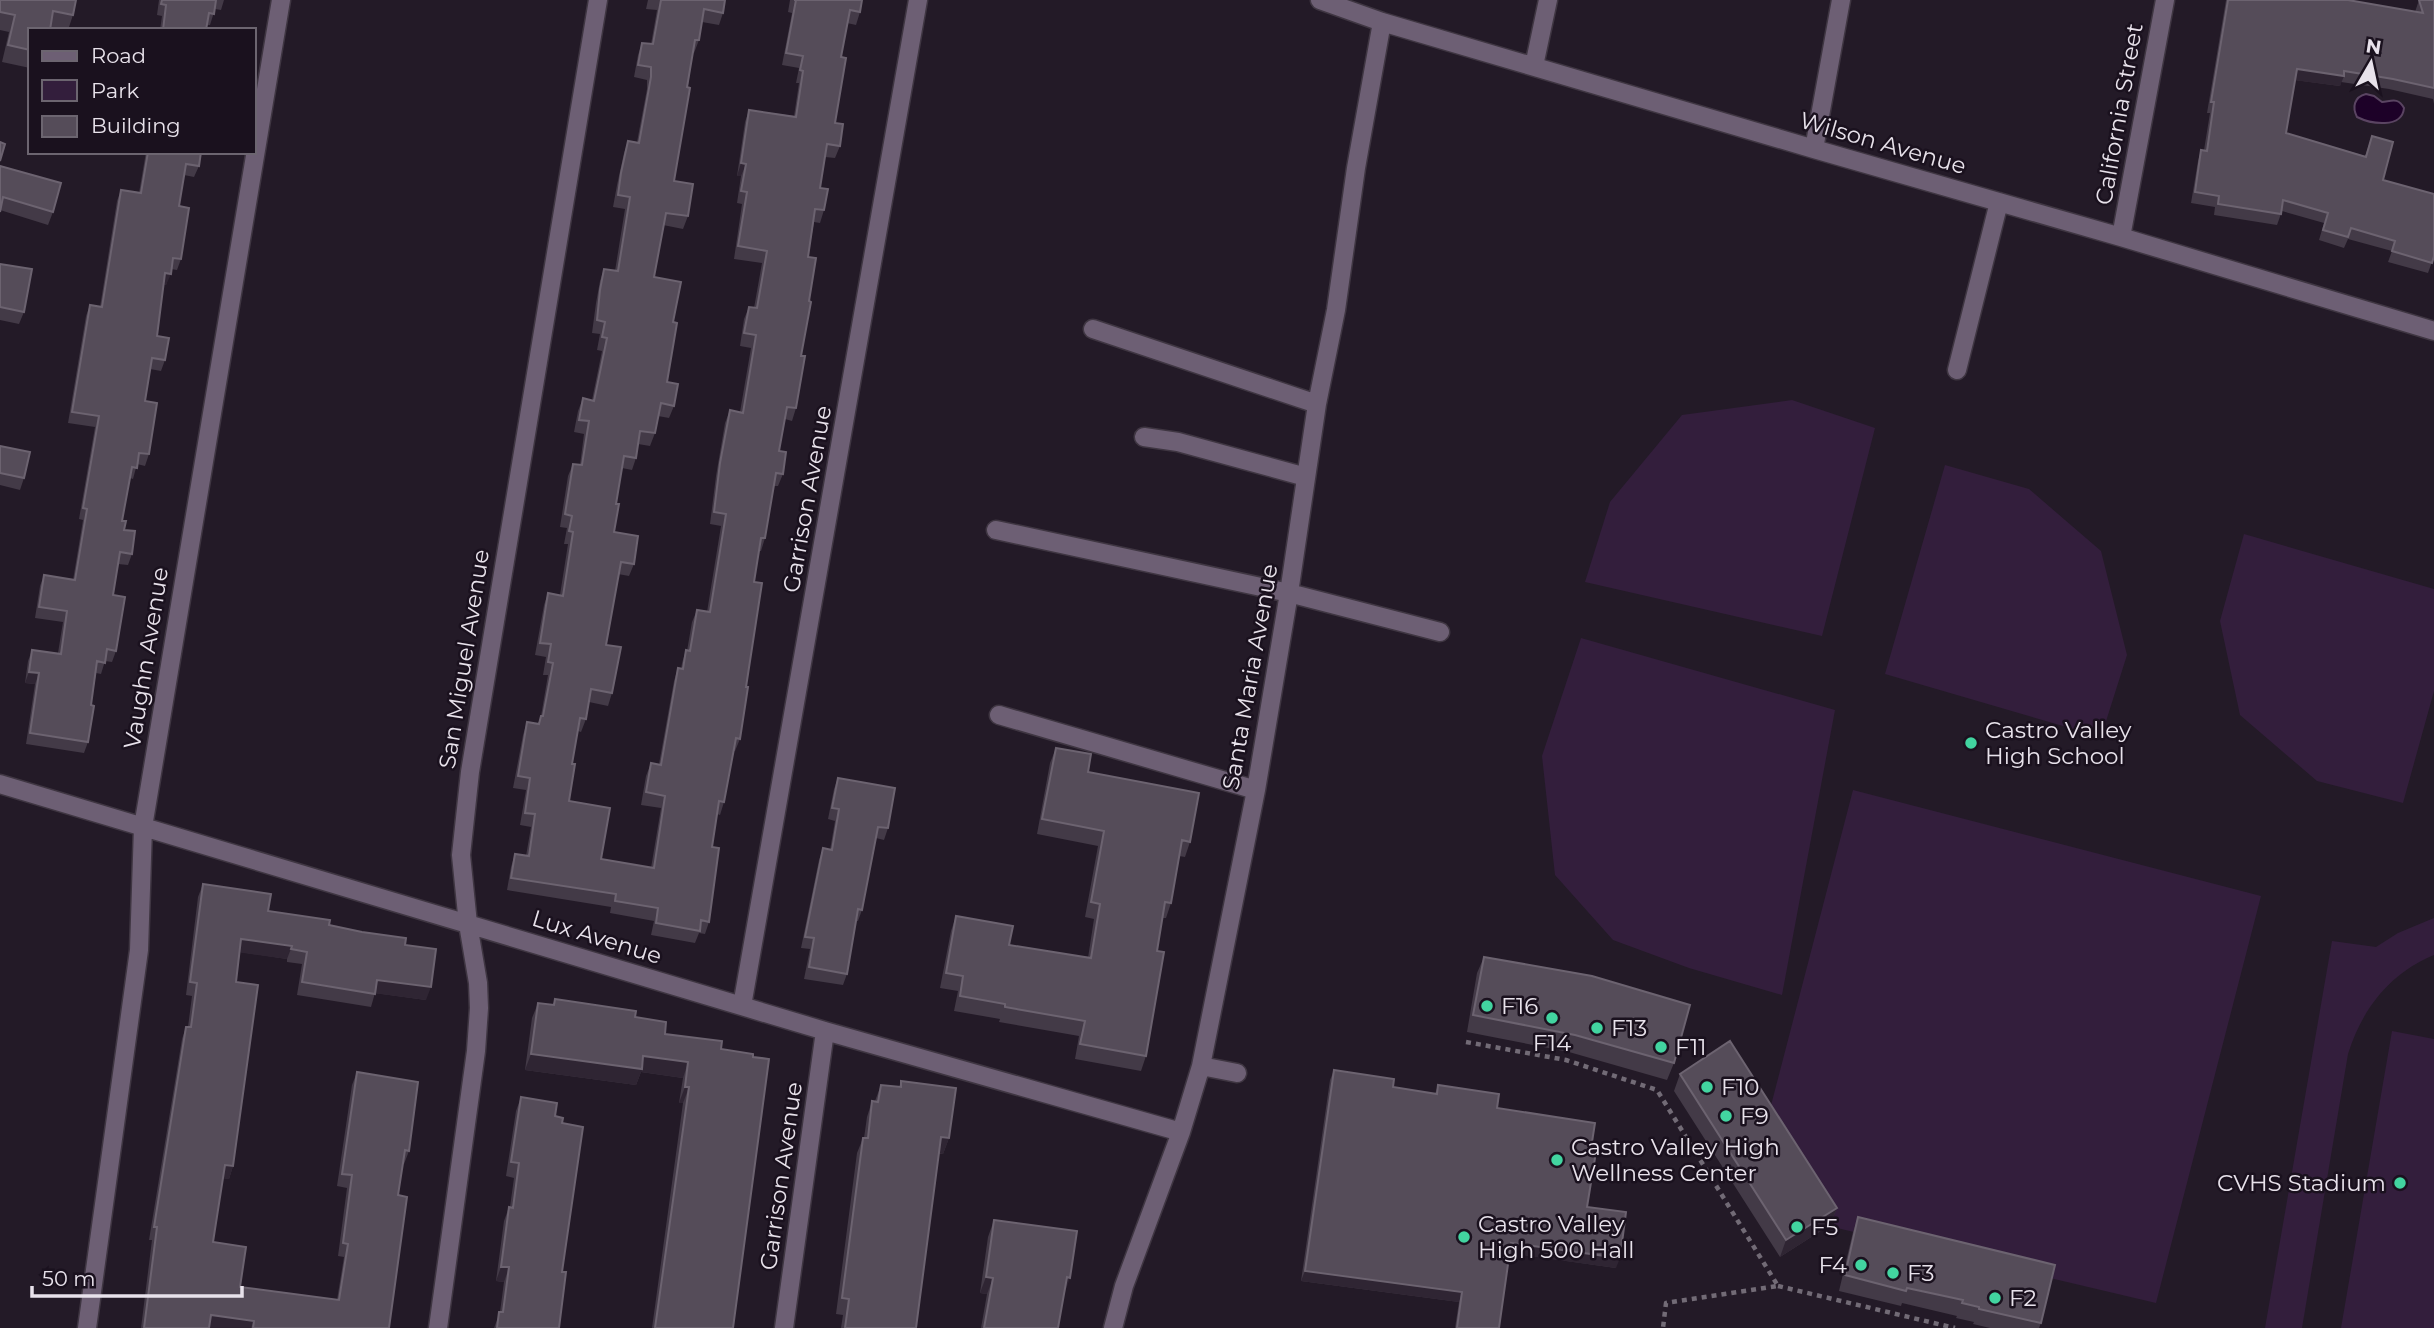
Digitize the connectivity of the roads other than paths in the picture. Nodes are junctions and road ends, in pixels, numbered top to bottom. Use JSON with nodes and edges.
{"nodes":[{"id":1,"x":281,"y":0,"type":"edge"},
{"id":2,"x":598,"y":0,"type":"edge"},
{"id":3,"x":918,"y":0,"type":"edge"},
{"id":4,"x":1320,"y":0,"type":"edge"},
{"id":5,"x":1548,"y":0,"type":"edge"},
{"id":6,"x":1841,"y":0,"type":"edge"},
{"id":7,"x":2165,"y":0,"type":"edge"},
{"id":8,"x":1382,"y":22,"type":"junction"},
{"id":9,"x":1534,"y":66,"type":"junction"},
{"id":10,"x":1814,"y":149,"type":"junction"},
{"id":11,"x":256,"y":150,"type":"edge"},
{"id":12,"x":255,"y":154,"type":"edge"},
{"id":13,"x":1999,"y":202,"type":"junction"},
{"id":14,"x":2121,"y":237,"type":"junction"},
{"id":15,"x":1093,"y":329,"type":"dead end"},
{"id":16,"x":2434,"y":331,"type":"edge"},
{"id":17,"x":1957,"y":370,"type":"dead end"},
{"id":18,"x":1317,"y":404,"type":"junction"},
{"id":19,"x":1144,"y":437,"type":"dead end"},
{"id":20,"x":1306,"y":478,"type":"junction"},
{"id":21,"x":996,"y":530,"type":"dead end"},
{"id":22,"x":1290,"y":593,"type":"junction"},
{"id":23,"x":1440,"y":632,"type":"dead end"},
{"id":24,"x":999,"y":715,"type":"dead end"},
{"id":25,"x":0,"y":784,"type":"edge"},
{"id":26,"x":1256,"y":790,"type":"junction"},
{"id":27,"x":143,"y":827,"type":"junction"},
{"id":28,"x":468,"y":924,"type":"junction"},
{"id":29,"x":742,"y":1006,"type":"junction"},
{"id":30,"x":825,"y":1031,"type":"junction"},
{"id":31,"x":1201,"y":1066,"type":"junction"},
{"id":32,"x":1237,"y":1073,"type":"dead end"},
{"id":33,"x":1181,"y":1132,"type":"junction"},
{"id":34,"x":87,"y":1328,"type":"edge"},
{"id":35,"x":438,"y":1328,"type":"edge"},
{"id":36,"x":784,"y":1328,"type":"edge"},
{"id":37,"x":1113,"y":1328,"type":"edge"}],
"edges":[{"from":1,"to":11,"type":"street","name":"Vaughn Avenue"},
{"from":2,"to":28,"type":"street","name":"San Miguel Avenue"},
{"from":3,"to":29,"type":"street","name":"Garrison Avenue"},
{"from":4,"to":8,"type":"street","name":"Wilson Avenue"},
{"from":5,"to":9,"type":"street"},
{"from":6,"to":10,"type":"street"},
{"from":7,"to":14,"type":"street","name":"California Street"},
{"from":8,"to":9,"type":"street","name":"Wilson Avenue"},
{"from":8,"to":18,"type":"street","name":"Santa Maria Avenue"},
{"from":9,"to":10,"type":"street","name":"Wilson Avenue"},
{"from":10,"to":13,"type":"street","name":"Wilson Avenue"},
{"from":12,"to":27,"type":"street","name":"Vaughn Avenue"},
{"from":13,"to":14,"type":"street","name":"Wilson Avenue"},
{"from":13,"to":17,"type":"street"},
{"from":14,"to":16,"type":"street","name":"Wilson Avenue"},
{"from":15,"to":18,"type":"street"},
{"from":18,"to":20,"type":"street","name":"Santa Maria Avenue"},
{"from":19,"to":20,"type":"street"},
{"from":20,"to":22,"type":"street","name":"Santa Maria Avenue"},
{"from":21,"to":22,"type":"street"},
{"from":22,"to":23,"type":"street"},
{"from":22,"to":26,"type":"street","name":"Santa Maria Avenue"},
{"from":24,"to":26,"type":"street"},
{"from":25,"to":27,"type":"street","name":"Lux Avenue"},
{"from":26,"to":31,"type":"street","name":"Santa Maria Avenue"},
{"from":27,"to":28,"type":"street","name":"Lux Avenue"},
{"from":27,"to":34,"type":"street","name":"Vaughn Avenue"},
{"from":28,"to":29,"type":"street","name":"Lux Avenue"},
{"from":28,"to":35,"type":"street","name":"San Miguel Avenue"},
{"from":29,"to":30,"type":"street","name":"Lux Avenue"},
{"from":30,"to":33,"type":"street","name":"Lux Avenue"},
{"from":30,"to":36,"type":"street","name":"Garrison Avenue"},
{"from":31,"to":32,"type":"street"},
{"from":31,"to":33,"type":"street","name":"Santa Maria Avenue"},
{"from":33,"to":37,"type":"street","name":"Santa Maria Avenue"}]}
